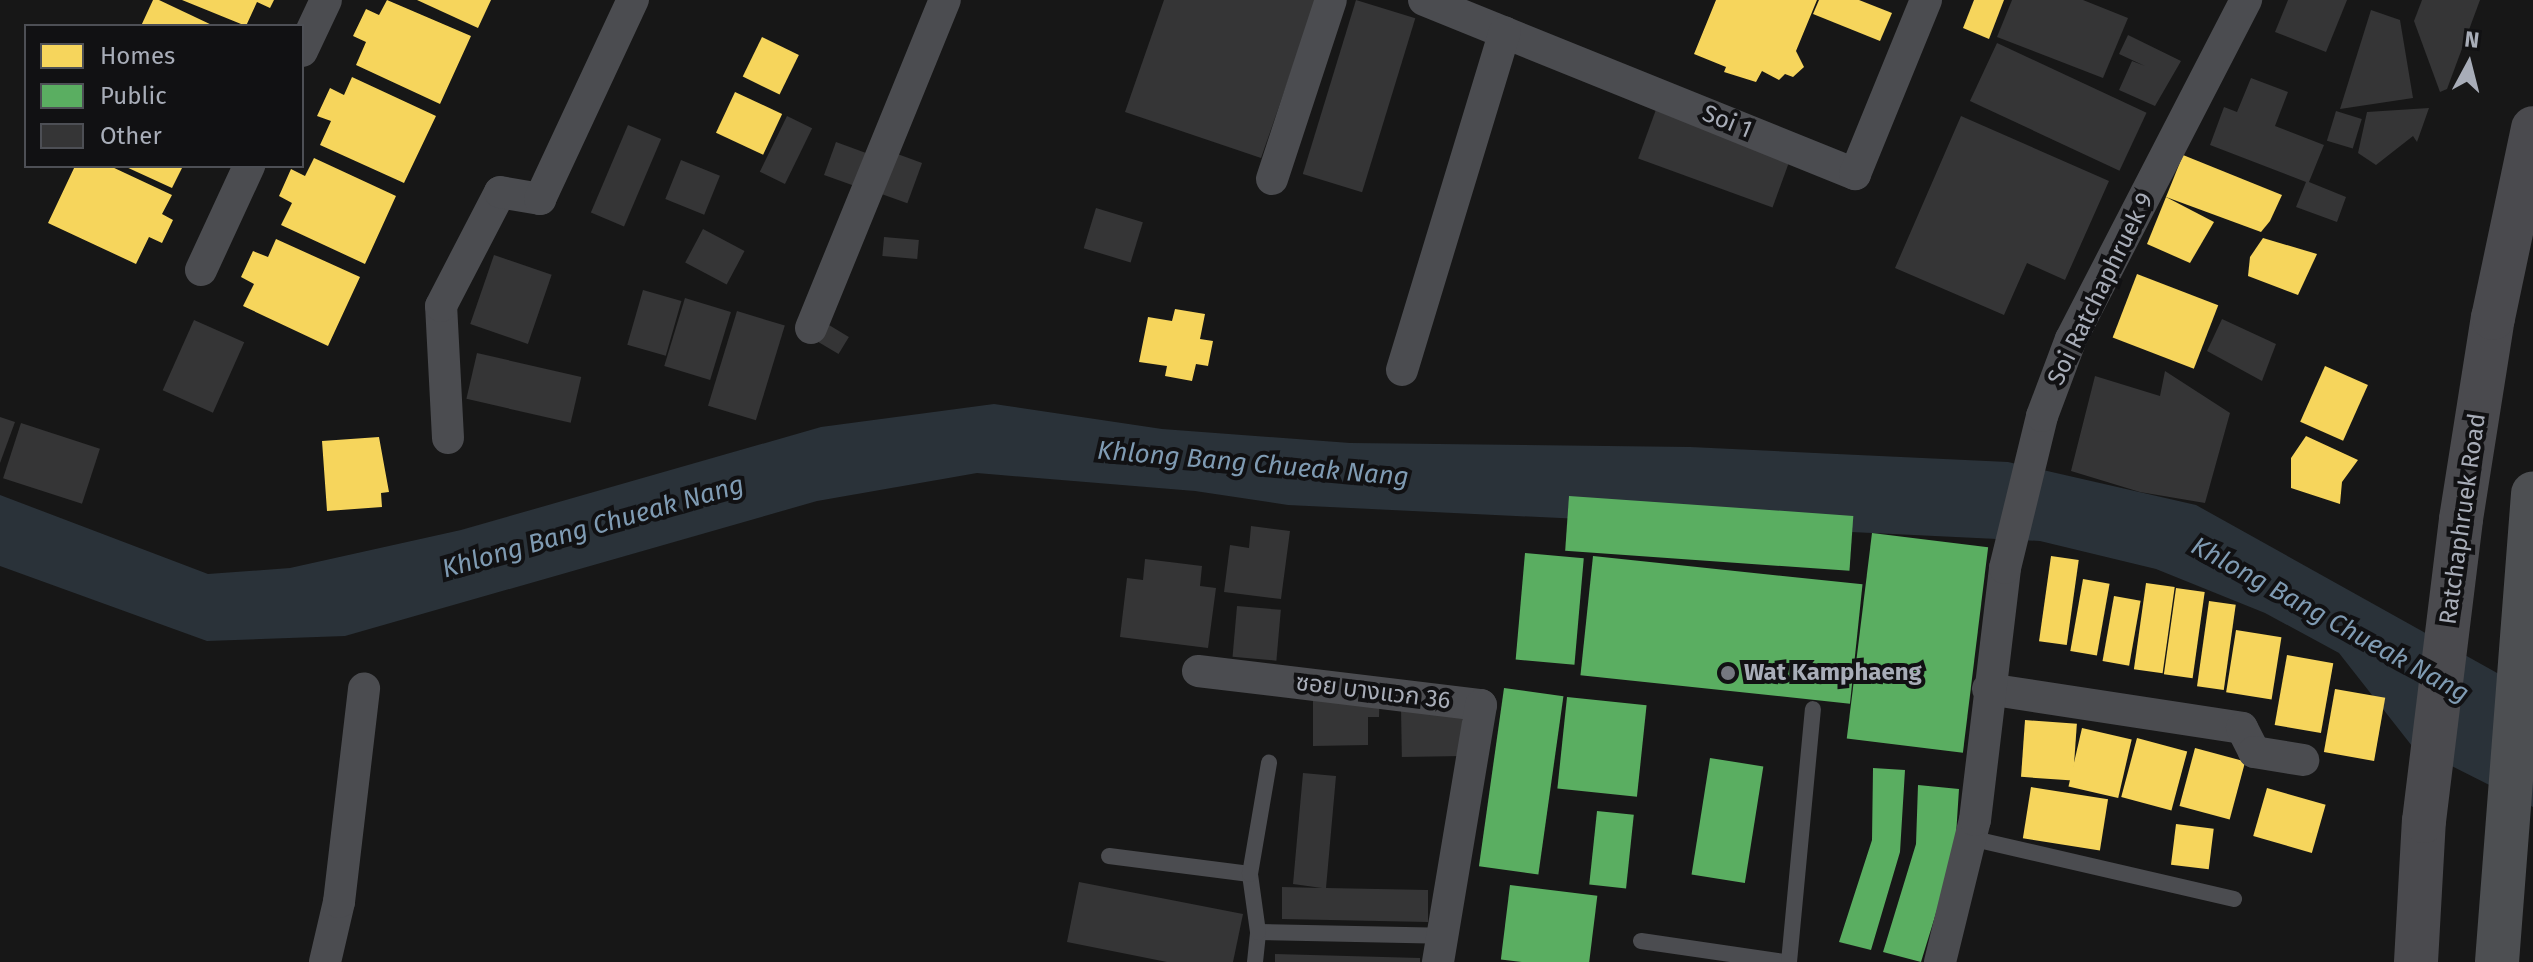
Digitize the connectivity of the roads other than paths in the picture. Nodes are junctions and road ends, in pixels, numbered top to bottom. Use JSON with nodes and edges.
{"nodes":[{"id":1,"x":326,"y":0,"type":"edge"},
{"id":2,"x":633,"y":0,"type":"edge"},
{"id":3,"x":945,"y":0,"type":"edge"},
{"id":4,"x":1331,"y":0,"type":"edge"},
{"id":5,"x":1424,"y":0,"type":"edge"},
{"id":6,"x":1926,"y":0,"type":"edge"},
{"id":7,"x":2238,"y":2,"type":"edge"},
{"id":8,"x":1505,"y":32,"type":"junction"},
{"id":9,"x":304,"y":47,"type":"edge"},
{"id":10,"x":2533,"y":128,"type":"edge"},
{"id":11,"x":248,"y":168,"type":"edge"},
{"id":12,"x":1272,"y":179,"type":"dead end"},
{"id":13,"x":201,"y":270,"type":"dead end"},
{"id":14,"x":811,"y":328,"type":"dead end"},
{"id":15,"x":1402,"y":370,"type":"dead end"},
{"id":16,"x":448,"y":438,"type":"dead end"},
{"id":17,"x":2533,"y":493,"type":"edge"},
{"id":18,"x":1198,"y":671,"type":"dead end"},
{"id":19,"x":364,"y":688,"type":"dead end"},
{"id":20,"x":1988,"y":689,"type":"junction"},
{"id":21,"x":1813,"y":709,"type":"dead end"},
{"id":22,"x":2303,"y":760,"type":"dead end"},
{"id":23,"x":1269,"y":763,"type":"dead end"},
{"id":24,"x":1970,"y":838,"type":"junction"},
{"id":25,"x":1109,"y":856,"type":"dead end"},
{"id":26,"x":1250,"y":874,"type":"junction"},
{"id":27,"x":2234,"y":899,"type":"dead end"},
{"id":28,"x":1258,"y":932,"type":"junction"},
{"id":29,"x":1641,"y":941,"type":"dead end"},
{"id":30,"x":1440,"y":949,"type":"edge"},
{"id":31,"x":325,"y":962,"type":"edge"},
{"id":32,"x":1255,"y":962,"type":"edge"},
{"id":33,"x":1787,"y":962,"type":"edge"},
{"id":34,"x":1940,"y":962,"type":"edge"},
{"id":35,"x":2416,"y":962,"type":"edge"},
{"id":36,"x":2497,"y":962,"type":"edge"}],
"edges":[{"from":1,"to":9,"type":"street"},
{"from":2,"to":16,"type":"street"},
{"from":3,"to":14,"type":"street"},
{"from":4,"to":12,"type":"street"},
{"from":5,"to":8,"type":"street","name":"Soi 1"},
{"from":6,"to":8,"type":"street","name":"Soi 1"},
{"from":7,"to":20,"type":"street","name":"Soi Ratchaphruek 9"},
{"from":8,"to":15,"type":"street"},
{"from":10,"to":35,"type":"main road","name":"Ratchaphruek Road"},
{"from":11,"to":13,"type":"street"},
{"from":17,"to":36,"type":"main road"},
{"from":18,"to":30,"type":"street","name":"ซอย บางแวก 36"},
{"from":19,"to":31,"type":"street"},
{"from":20,"to":22,"type":"street"},
{"from":20,"to":24,"type":"street","name":"Soi Ratchaphruek 9"},
{"from":21,"to":33,"type":"lane"},
{"from":23,"to":26,"type":"lane"},
{"from":24,"to":27,"type":"lane"},
{"from":24,"to":34,"type":"street","name":"Soi Ratchaphruek 9"},
{"from":25,"to":26,"type":"lane"},
{"from":26,"to":28,"type":"lane"},
{"from":28,"to":30,"type":"lane"},
{"from":28,"to":32,"type":"lane"},
{"from":29,"to":33,"type":"lane"}]}
